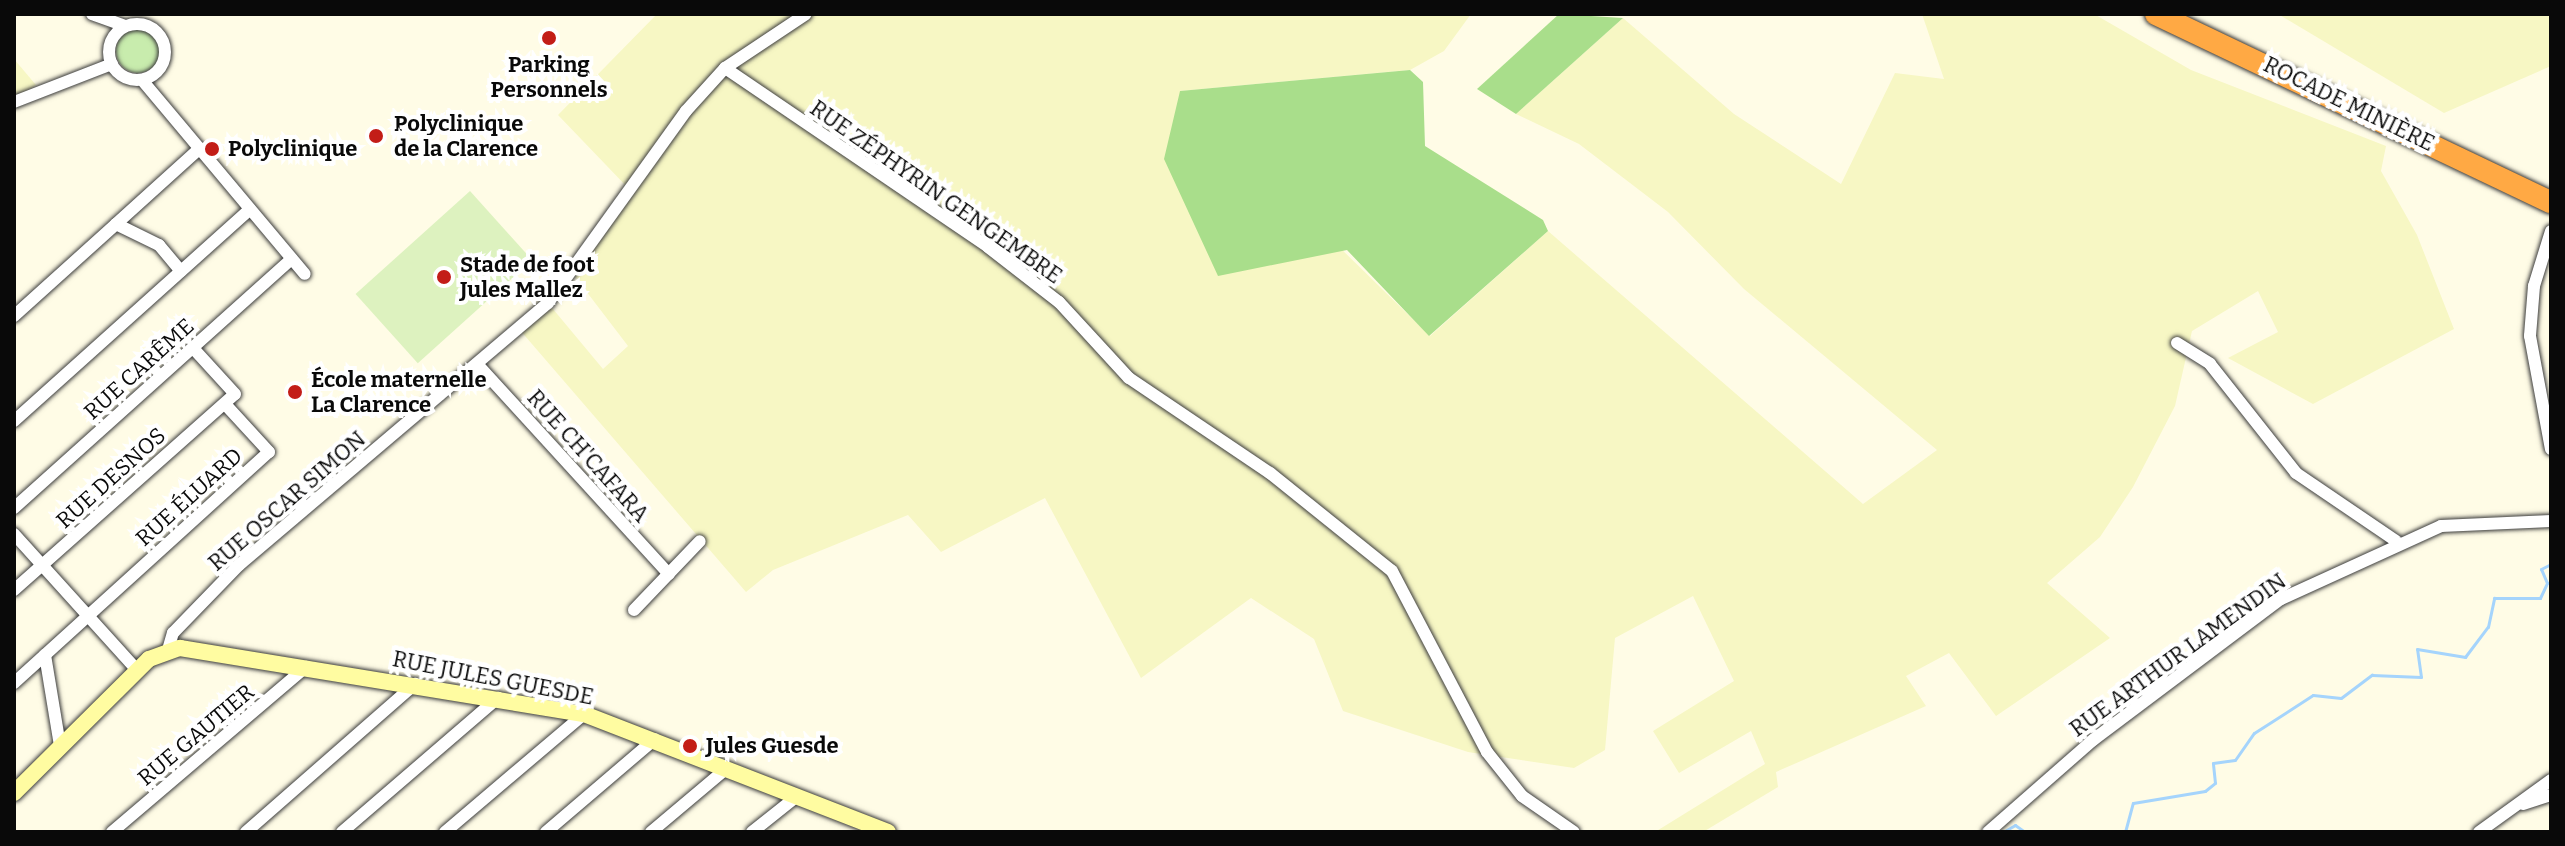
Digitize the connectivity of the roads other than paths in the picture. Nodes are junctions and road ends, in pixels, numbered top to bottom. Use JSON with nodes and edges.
{"nodes":[{"id":1,"x":92,"y":14,"type":"edge"},
{"id":2,"x":806,"y":14,"type":"edge"},
{"id":3,"x":2156,"y":14,"type":"edge"},
{"id":4,"x":2178,"y":14,"type":"edge"},
{"id":5,"x":125,"y":26,"type":"junction"},
{"id":6,"x":110,"y":43,"type":"junction"},
{"id":7,"x":112,"y":64,"type":"junction"},
{"id":8,"x":725,"y":68,"type":"junction"},
{"id":9,"x":160,"y":69,"type":"junction"},
{"id":10,"x":142,"y":80,"type":"junction"},
{"id":11,"x":165,"y":100,"type":"junction"},
{"id":12,"x":14,"y":102,"type":"edge"},
{"id":13,"x":200,"y":148,"type":"junction"},
{"id":14,"x":2546,"y":199,"type":"edge"},
{"id":15,"x":250,"y":209,"type":"junction"},
{"id":16,"x":116,"y":224,"type":"junction"},
{"id":17,"x":2551,"y":231,"type":"edge"},
{"id":18,"x":292,"y":259,"type":"junction"},
{"id":19,"x":181,"y":271,"type":"junction"},
{"id":20,"x":305,"y":274,"type":"dead end"},
{"id":21,"x":14,"y":316,"type":"edge"},
{"id":22,"x":2177,"y":343,"type":"dead end"},
{"id":23,"x":193,"y":348,"type":"junction"},
{"id":24,"x":478,"y":365,"type":"junction"},
{"id":25,"x":230,"y":399,"type":"junction"},
{"id":26,"x":14,"y":421,"type":"edge"},
{"id":27,"x":2551,"y":449,"type":"edge"},
{"id":28,"x":14,"y":508,"type":"edge"},
{"id":29,"x":2551,"y":521,"type":"edge"},
{"id":30,"x":14,"y":534,"type":"edge"},
{"id":31,"x":700,"y":541,"type":"dead end"},
{"id":32,"x":2396,"y":541,"type":"junction"},
{"id":33,"x":42,"y":566,"type":"junction"},
{"id":34,"x":669,"y":574,"type":"junction"},
{"id":35,"x":14,"y":590,"type":"edge"},
{"id":36,"x":634,"y":610,"type":"dead end"},
{"id":37,"x":88,"y":616,"type":"junction"},
{"id":38,"x":168,"y":650,"type":"junction"},
{"id":39,"x":45,"y":655,"type":"junction"},
{"id":40,"x":306,"y":667,"type":"junction"},
{"id":41,"x":137,"y":670,"type":"junction"},
{"id":42,"x":14,"y":683,"type":"edge"},
{"id":43,"x":415,"y":684,"type":"junction"},
{"id":44,"x":498,"y":698,"type":"junction"},
{"id":45,"x":584,"y":714,"type":"junction"},
{"id":46,"x":655,"y":739,"type":"junction"},
{"id":47,"x":60,"y":746,"type":"junction"},
{"id":48,"x":727,"y":768,"type":"junction"},
{"id":49,"x":2551,"y":780,"type":"edge"},
{"id":50,"x":14,"y":793,"type":"edge"},
{"id":51,"x":2551,"y":795,"type":"edge"},
{"id":52,"x":796,"y":797,"type":"junction"},
{"id":53,"x":2519,"y":803,"type":"junction"},
{"id":54,"x":860,"y":827,"type":"edge"},
{"id":55,"x":112,"y":832,"type":"edge"},
{"id":56,"x":246,"y":832,"type":"edge"},
{"id":57,"x":342,"y":832,"type":"edge"},
{"id":58,"x":445,"y":832,"type":"edge"},
{"id":59,"x":546,"y":832,"type":"edge"},
{"id":60,"x":651,"y":832,"type":"edge"},
{"id":61,"x":752,"y":832,"type":"edge"},
{"id":62,"x":888,"y":832,"type":"edge"},
{"id":63,"x":1574,"y":832,"type":"edge"},
{"id":64,"x":1988,"y":832,"type":"edge"},
{"id":65,"x":2479,"y":832,"type":"edge"}],
"edges":[{"from":1,"to":5,"type":"street"},
{"from":1,"to":6,"type":"street"},
{"from":2,"to":8,"type":"street","name":"RUE OSCAR SIMON"},
{"from":3,"to":14,"type":"highway","name":"ROCADE MINIÈRE"},
{"from":4,"to":14,"type":"highway","name":"ROCADE MINIÈRE"},
{"from":5,"to":6,"type":"street"},
{"from":5,"to":9,"type":"street"},
{"from":6,"to":7,"type":"street"},
{"from":7,"to":10,"type":"street"},
{"from":7,"to":12,"type":"street"},
{"from":8,"to":24,"type":"street","name":"RUE OSCAR SIMON"},
{"from":8,"to":63,"type":"street","name":"RUE ZÉPHYRIN GENGEMBRE"},
{"from":9,"to":10,"type":"street"},
{"from":9,"to":11,"type":"street"},
{"from":10,"to":11,"type":"street"},
{"from":11,"to":13,"type":"street"},
{"from":13,"to":15,"type":"street"},
{"from":13,"to":16,"type":"street"},
{"from":15,"to":18,"type":"street"},
{"from":15,"to":19,"type":"street"},
{"from":16,"to":19,"type":"street"},
{"from":16,"to":21,"type":"street"},
{"from":17,"to":27,"type":"street"},
{"from":18,"to":20,"type":"street"},
{"from":18,"to":23,"type":"street","name":"RUE CARÊME"},
{"from":19,"to":26,"type":"street"},
{"from":22,"to":32,"type":"street"},
{"from":23,"to":25,"type":"street"},
{"from":23,"to":28,"type":"street","name":"RUE CARÊME"},
{"from":24,"to":34,"type":"street","name":"RUE CH'CAFARA"},
{"from":24,"to":38,"type":"street","name":"RUE OSCAR SIMON"},
{"from":25,"to":33,"type":"street","name":"RUE DESNOS"},
{"from":25,"to":37,"type":"street","name":"RUE ÉLUARD"},
{"from":29,"to":32,"type":"street","name":"RUE ARTHUR LAMENDIN"},
{"from":30,"to":33,"type":"street"},
{"from":31,"to":34,"type":"street"},
{"from":32,"to":64,"type":"street","name":"RUE ARTHUR LAMENDIN"},
{"from":33,"to":35,"type":"street","name":"RUE DESNOS"},
{"from":33,"to":37,"type":"street"},
{"from":34,"to":36,"type":"street"},
{"from":37,"to":39,"type":"street"},
{"from":37,"to":41,"type":"street"},
{"from":38,"to":40,"type":"main road","name":"RUE JULES GUESDE"},
{"from":38,"to":41,"type":"main road"},
{"from":39,"to":42,"type":"street"},
{"from":39,"to":47,"type":"street"},
{"from":40,"to":43,"type":"main road","name":"RUE JULES GUESDE"},
{"from":40,"to":55,"type":"street","name":"RUE GAUTIER"},
{"from":41,"to":47,"type":"main road"},
{"from":43,"to":44,"type":"main road","name":"RUE JULES GUESDE"},
{"from":43,"to":56,"type":"street"},
{"from":44,"to":45,"type":"main road","name":"RUE JULES GUESDE"},
{"from":44,"to":57,"type":"street"},
{"from":45,"to":46,"type":"main road","name":"RUE JULES GUESDE"},
{"from":45,"to":58,"type":"street"},
{"from":46,"to":48,"type":"main road","name":"RUE JULES GUESDE"},
{"from":46,"to":59,"type":"street"},
{"from":47,"to":50,"type":"main road"},
{"from":48,"to":52,"type":"main road","name":"RUE JULES GUESDE"},
{"from":48,"to":60,"type":"street"},
{"from":49,"to":53,"type":"street"},
{"from":51,"to":53,"type":"street"},
{"from":52,"to":54,"type":"main road","name":"RUE JULES GUESDE"},
{"from":52,"to":61,"type":"street"},
{"from":53,"to":65,"type":"street"},
{"from":54,"to":62,"type":"main road","name":"RUE JULES GUESDE"}]}
